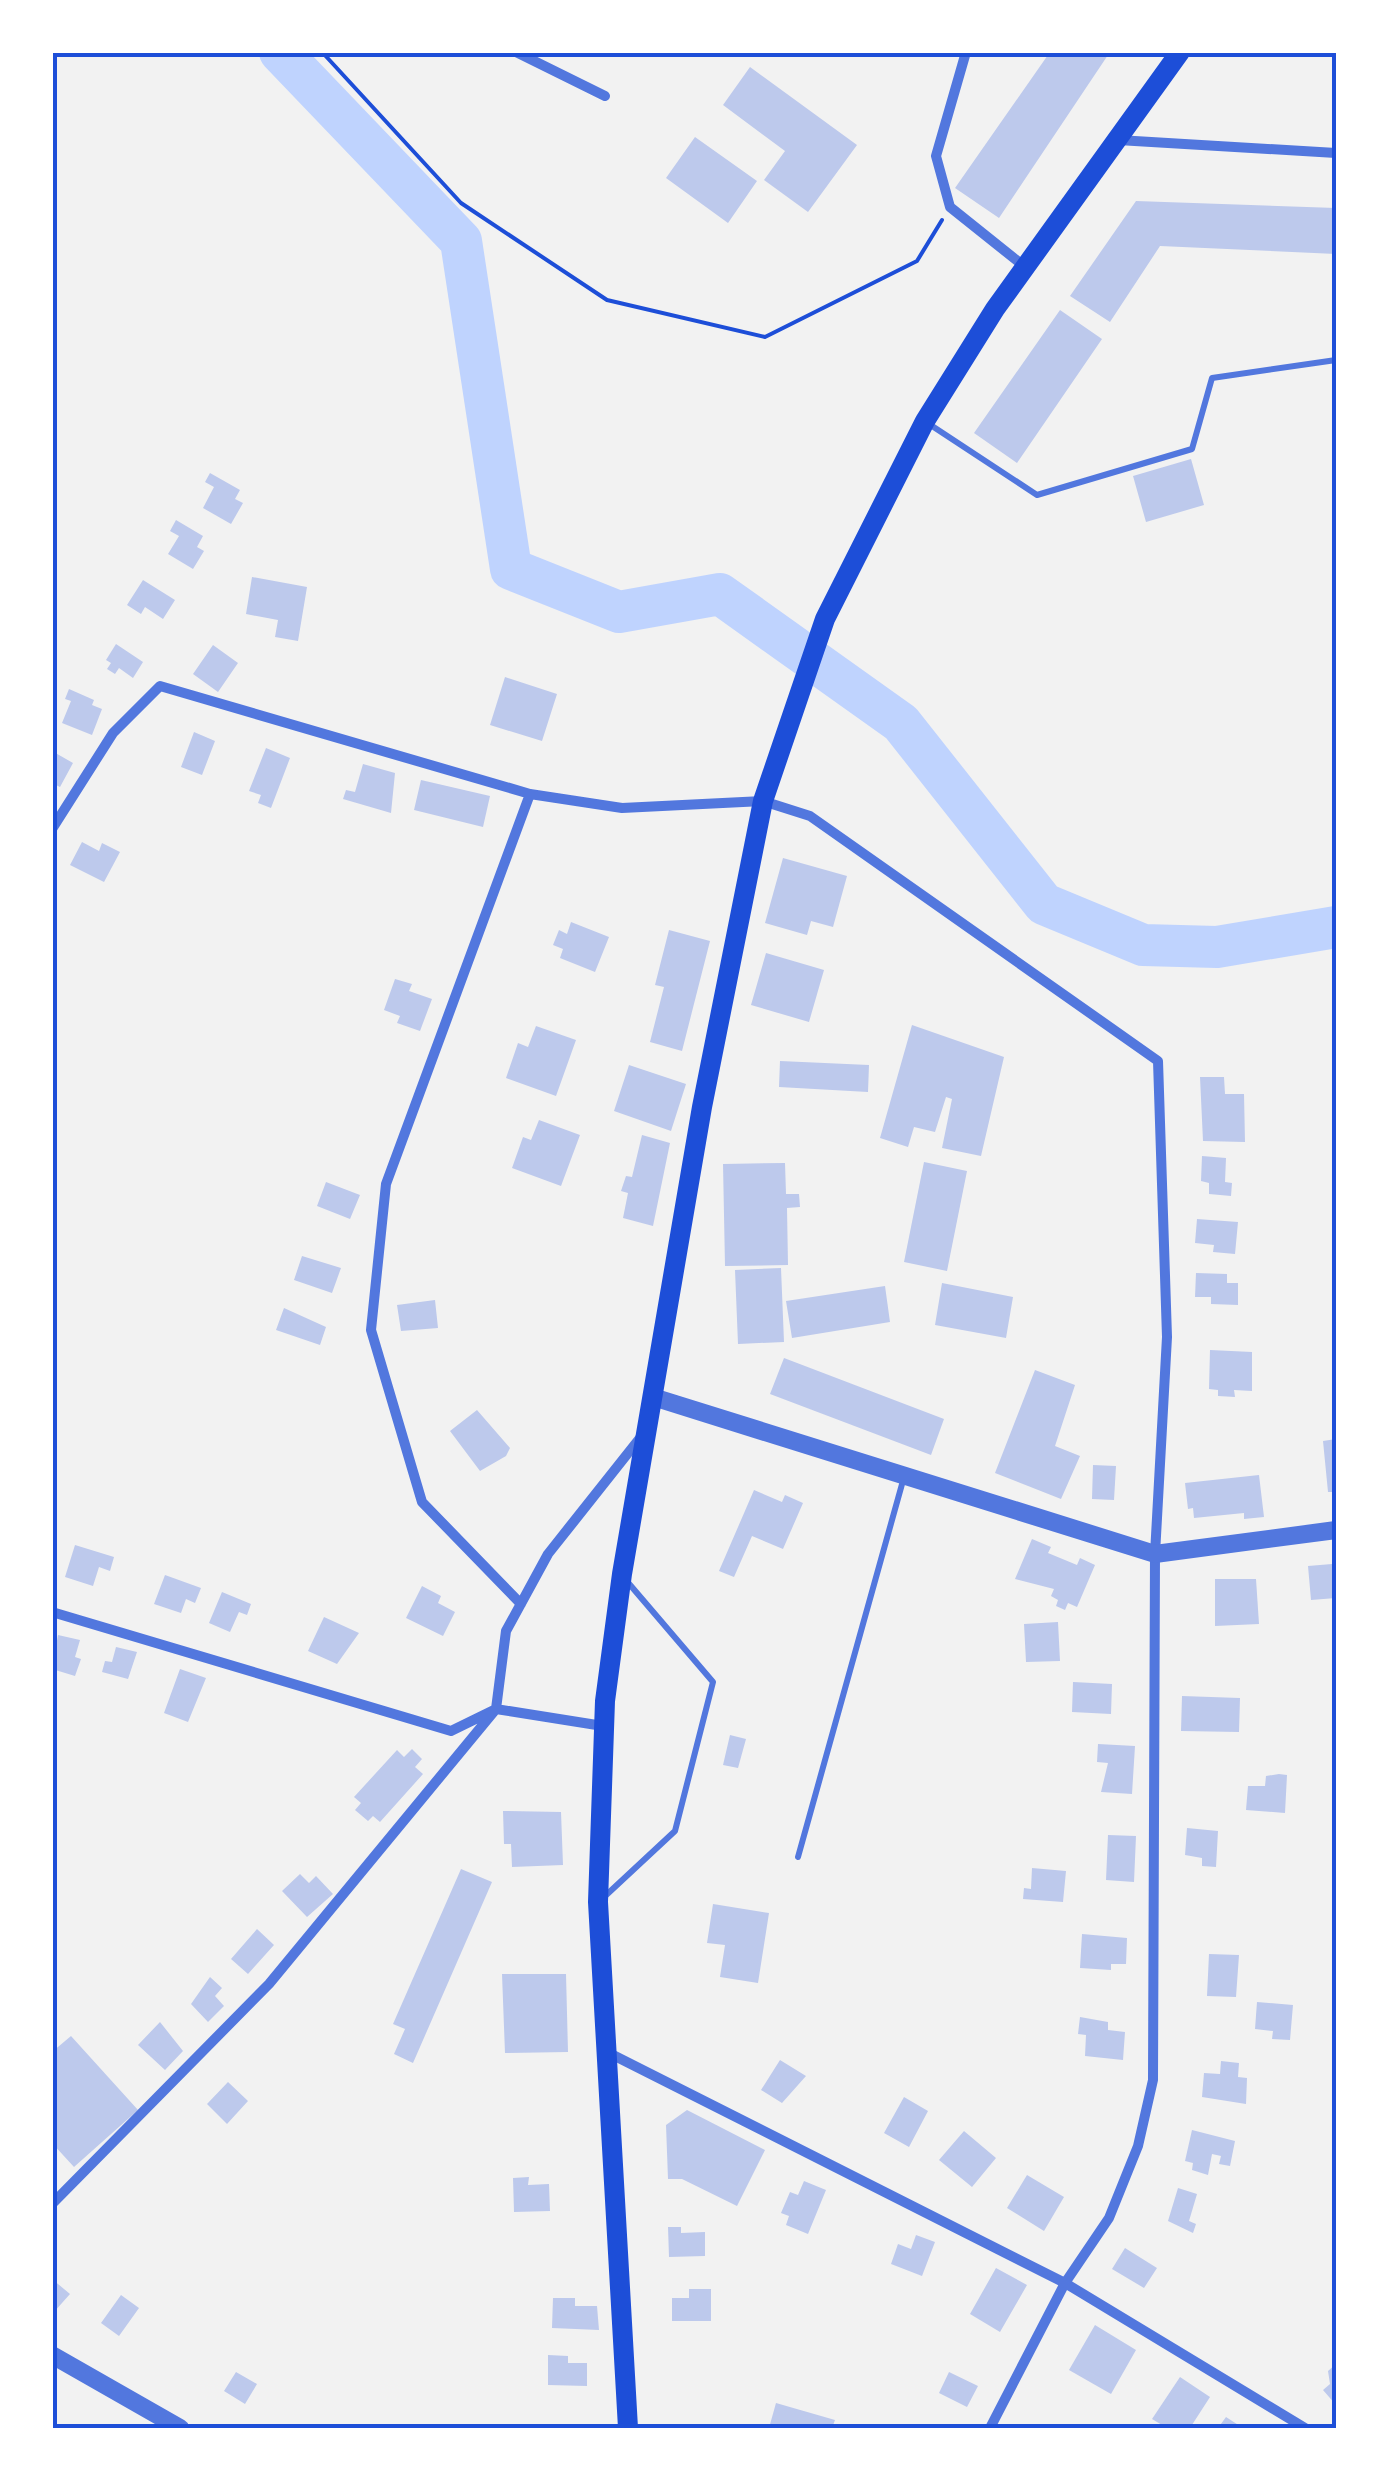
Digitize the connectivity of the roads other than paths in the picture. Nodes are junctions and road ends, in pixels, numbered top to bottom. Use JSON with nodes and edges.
{"nodes":[{"id":1,"x":516,"y":52,"type":"edge"},
{"id":2,"x":966,"y":52,"type":"edge"},
{"id":3,"x":1180,"y":52,"type":"edge"},
{"id":4,"x":605,"y":96,"type":"dead end"},
{"id":5,"x":1114,"y":140,"type":"junction"},
{"id":6,"x":1336,"y":153,"type":"edge"},
{"id":7,"x":1025,"y":267,"type":"junction"},
{"id":8,"x":1336,"y":360,"type":"edge"},
{"id":9,"x":925,"y":422,"type":"junction"},
{"id":10,"x":530,"y":794,"type":"junction"},
{"id":11,"x":762,"y":802,"type":"junction"},
{"id":12,"x":52,"y":830,"type":"edge"},
{"id":13,"x":653,"y":1396,"type":"junction"},
{"id":14,"x":647,"y":1430,"type":"junction"},
{"id":15,"x":905,"y":1476,"type":"junction"},
{"id":16,"x":1336,"y":1530,"type":"edge"},
{"id":17,"x":1155,"y":1554,"type":"junction"},
{"id":18,"x":622,"y":1574,"type":"junction"},
{"id":19,"x":521,"y":1604,"type":"junction"},
{"id":20,"x":52,"y":1612,"type":"edge"},
{"id":21,"x":496,"y":1710,"type":"junction"},
{"id":22,"x":603,"y":1726,"type":"junction"},
{"id":23,"x":798,"y":1857,"type":"dead end"},
{"id":24,"x":598,"y":1902,"type":"junction"},
{"id":25,"x":605,"y":2050,"type":"junction"},
{"id":26,"x":52,"y":2204,"type":"edge"},
{"id":27,"x":1065,"y":2284,"type":"junction"},
{"id":28,"x":52,"y":2355,"type":"edge"},
{"id":29,"x":180,"y":2428,"type":"edge"},
{"id":30,"x":628,"y":2428,"type":"edge"},
{"id":31,"x":990,"y":2428,"type":"edge"},
{"id":32,"x":1305,"y":2428,"type":"edge"}],
"edges":[{"from":1,"to":4,"type":"street"},
{"from":2,"to":7,"type":"street"},
{"from":3,"to":5,"type":"main road"},
{"from":5,"to":6,"type":"street"},
{"from":5,"to":7,"type":"main road"},
{"from":7,"to":9,"type":"main road"},
{"from":8,"to":9,"type":"lane"},
{"from":9,"to":11,"type":"main road"},
{"from":10,"to":11,"type":"street"},
{"from":10,"to":12,"type":"street"},
{"from":10,"to":19,"type":"street"},
{"from":11,"to":13,"type":"main road"},
{"from":11,"to":17,"type":"street"},
{"from":13,"to":14,"type":"main road"},
{"from":13,"to":15,"type":"street"},
{"from":14,"to":18,"type":"main road"},
{"from":14,"to":19,"type":"street"},
{"from":15,"to":17,"type":"street"},
{"from":15,"to":23,"type":"lane"},
{"from":16,"to":17,"type":"street"},
{"from":17,"to":27,"type":"street"},
{"from":18,"to":22,"type":"main road"},
{"from":18,"to":24,"type":"lane"},
{"from":19,"to":21,"type":"street"},
{"from":20,"to":21,"type":"street"},
{"from":21,"to":22,"type":"street"},
{"from":21,"to":26,"type":"street"},
{"from":22,"to":24,"type":"main road"},
{"from":24,"to":25,"type":"main road"},
{"from":25,"to":27,"type":"street"},
{"from":25,"to":30,"type":"main road"},
{"from":27,"to":31,"type":"street"},
{"from":27,"to":32,"type":"street"},
{"from":28,"to":29,"type":"street"}]}
